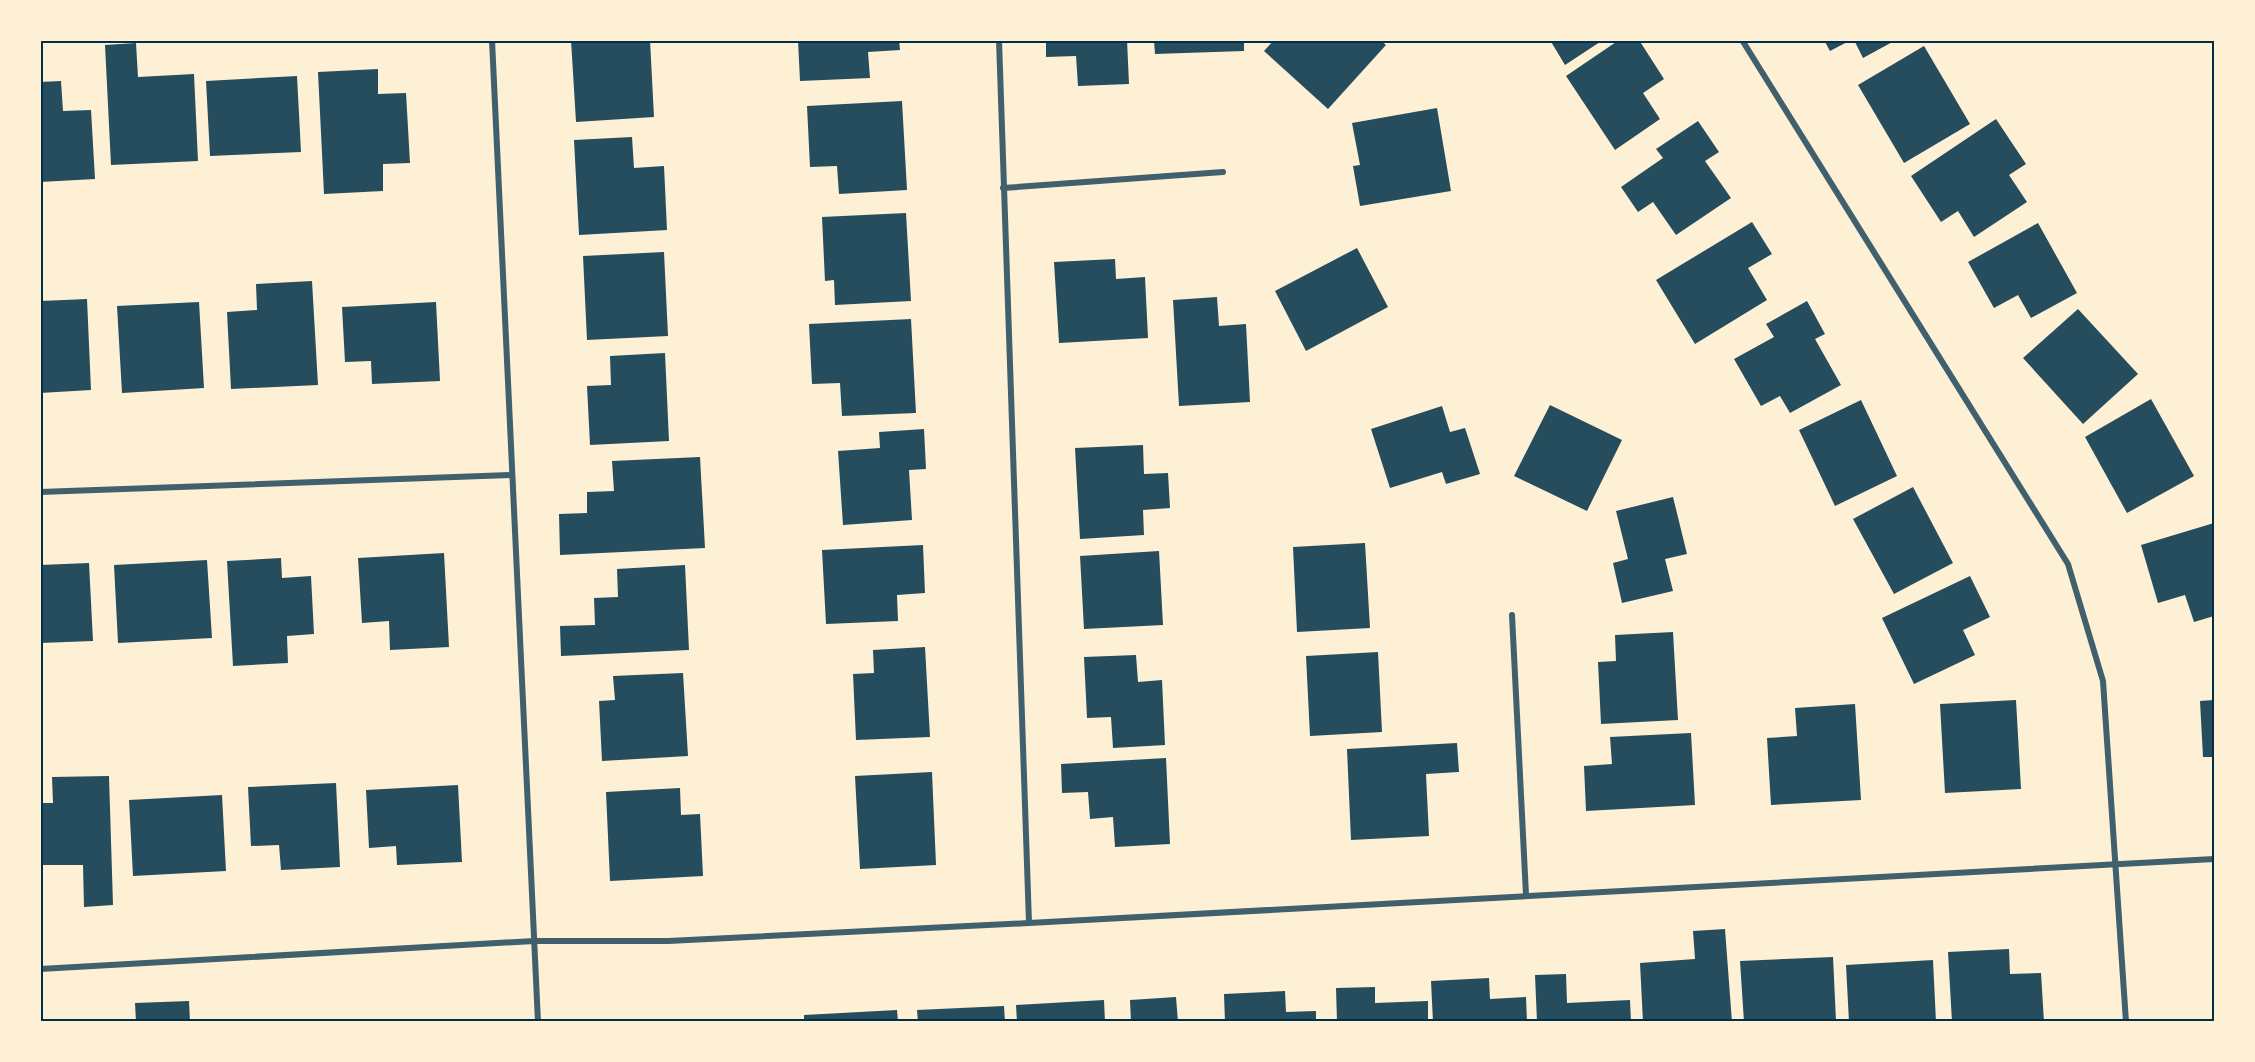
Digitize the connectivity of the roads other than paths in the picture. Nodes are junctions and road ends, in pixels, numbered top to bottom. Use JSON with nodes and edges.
{"nodes":[{"id":1,"x":492,"y":40,"type":"edge"},
{"id":2,"x":999,"y":40,"type":"edge"},
{"id":3,"x":1742,"y":40,"type":"edge"},
{"id":4,"x":1223,"y":172,"type":"dead end"},
{"id":5,"x":1003,"y":188,"type":"junction"},
{"id":6,"x":512,"y":475,"type":"junction"},
{"id":7,"x":40,"y":492,"type":"edge"},
{"id":8,"x":1512,"y":615,"type":"dead end"},
{"id":9,"x":2214,"y":859,"type":"edge"},
{"id":10,"x":2116,"y":865,"type":"junction"},
{"id":11,"x":1526,"y":895,"type":"junction"},
{"id":12,"x":1029,"y":923,"type":"junction"},
{"id":13,"x":534,"y":941,"type":"junction"},
{"id":14,"x":40,"y":969,"type":"edge"},
{"id":15,"x":538,"y":1022,"type":"edge"},
{"id":16,"x":2126,"y":1022,"type":"edge"}],
"edges":[{"from":1,"to":6,"type":"street"},
{"from":2,"to":5,"type":"street"},
{"from":3,"to":10,"type":"street"},
{"from":4,"to":5,"type":"street"},
{"from":5,"to":12,"type":"street"},
{"from":6,"to":7,"type":"street"},
{"from":6,"to":13,"type":"street"},
{"from":8,"to":11,"type":"street"},
{"from":9,"to":10,"type":"street"},
{"from":10,"to":11,"type":"street"},
{"from":10,"to":16,"type":"street"},
{"from":11,"to":12,"type":"street"},
{"from":12,"to":13,"type":"street"},
{"from":13,"to":14,"type":"street"},
{"from":13,"to":15,"type":"street"}]}
